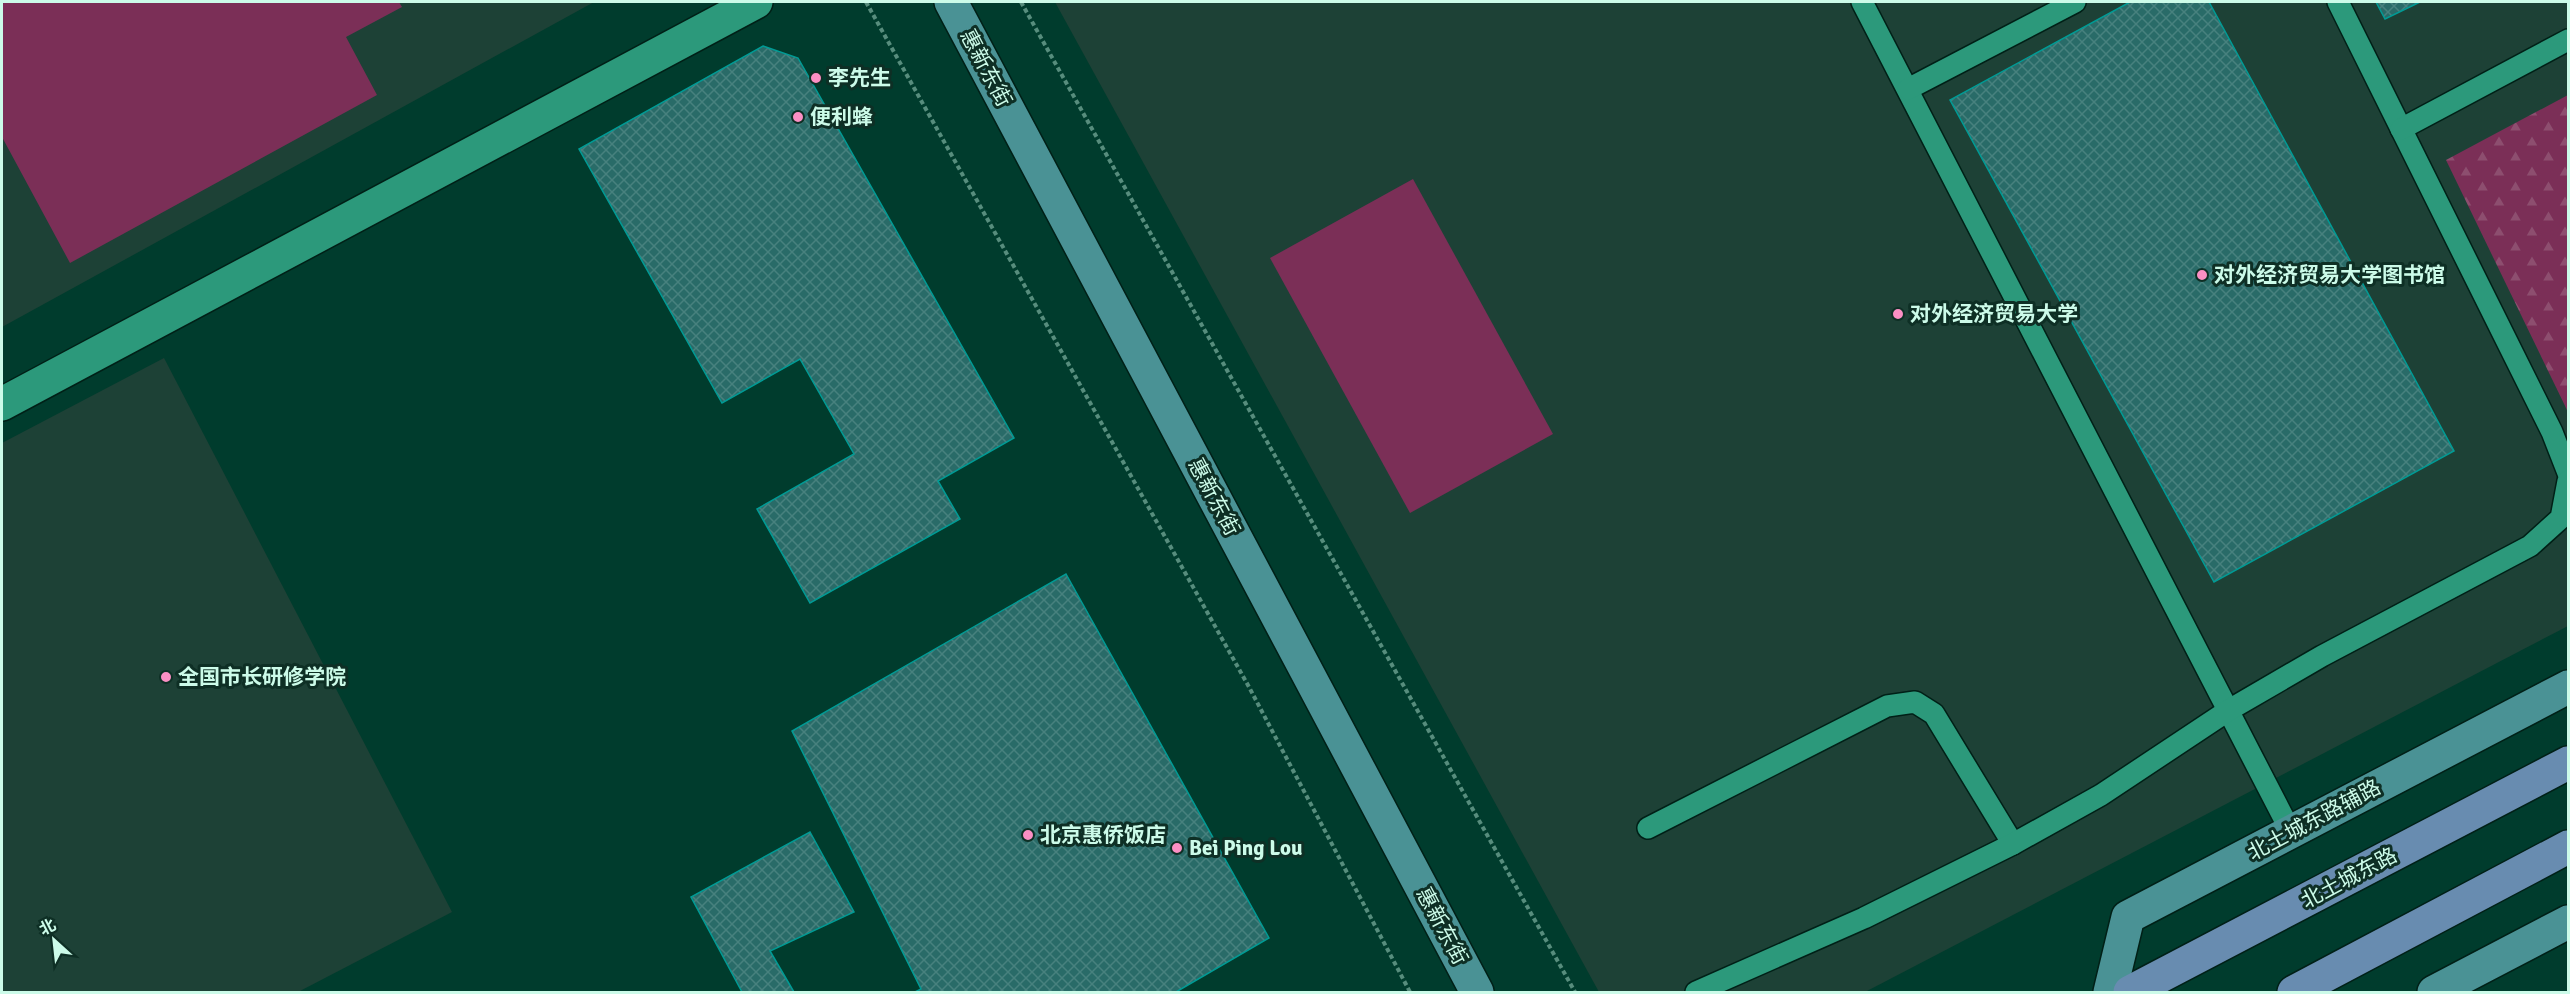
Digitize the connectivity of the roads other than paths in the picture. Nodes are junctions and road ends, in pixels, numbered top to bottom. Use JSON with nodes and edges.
{"nodes":[{"id":1,"x":756,"y":2,"type":"edge"},
{"id":2,"x":951,"y":2,"type":"edge"},
{"id":3,"x":1862,"y":2,"type":"edge"},
{"id":4,"x":2075,"y":2,"type":"edge"},
{"id":5,"x":2338,"y":2,"type":"edge"},
{"id":6,"x":2568,"y":40,"type":"edge"},
{"id":7,"x":1908,"y":88,"type":"junction"},
{"id":8,"x":2401,"y":129,"type":"junction"},
{"id":9,"x":2,"y":404,"type":"edge"},
{"id":10,"x":2568,"y":473,"type":"edge"},
{"id":11,"x":2568,"y":481,"type":"edge"},
{"id":12,"x":2568,"y":687,"type":"edge"},
{"id":13,"x":2229,"y":710,"type":"junction"},
{"id":14,"x":2568,"y":763,"type":"edge"},
{"id":15,"x":1648,"y":828,"type":"dead end"},
{"id":16,"x":2291,"y":832,"type":"junction"},
{"id":17,"x":2013,"y":844,"type":"junction"},
{"id":18,"x":2568,"y":847,"type":"edge"},
{"id":19,"x":2568,"y":922,"type":"edge"},
{"id":20,"x":1477,"y":993,"type":"edge"},
{"id":21,"x":1696,"y":993,"type":"edge"},
{"id":22,"x":2110,"y":993,"type":"edge"},
{"id":23,"x":2130,"y":993,"type":"edge"},
{"id":24,"x":2294,"y":993,"type":"edge"},
{"id":25,"x":2434,"y":993,"type":"edge"}],
"edges":[{"from":1,"to":9,"type":"street"},
{"from":2,"to":20,"type":"street","name":"惠新东街"},
{"from":3,"to":7,"type":"lane"},
{"from":4,"to":7,"type":"lane"},
{"from":5,"to":8,"type":"lane"},
{"from":6,"to":8,"type":"lane"},
{"from":7,"to":13,"type":"lane"},
{"from":8,"to":10,"type":"lane"},
{"from":11,"to":13,"type":"lane"},
{"from":12,"to":16,"type":"street","name":"北土城东路辅路"},
{"from":13,"to":16,"type":"lane"},
{"from":13,"to":17,"type":"lane"},
{"from":14,"to":23,"type":"main road","name":"北土城东路"},
{"from":15,"to":17,"type":"lane"},
{"from":16,"to":22,"type":"street","name":"北土城东路辅路"},
{"from":17,"to":21,"type":"lane"},
{"from":18,"to":24,"type":"main road"},
{"from":19,"to":25,"type":"street"}]}
